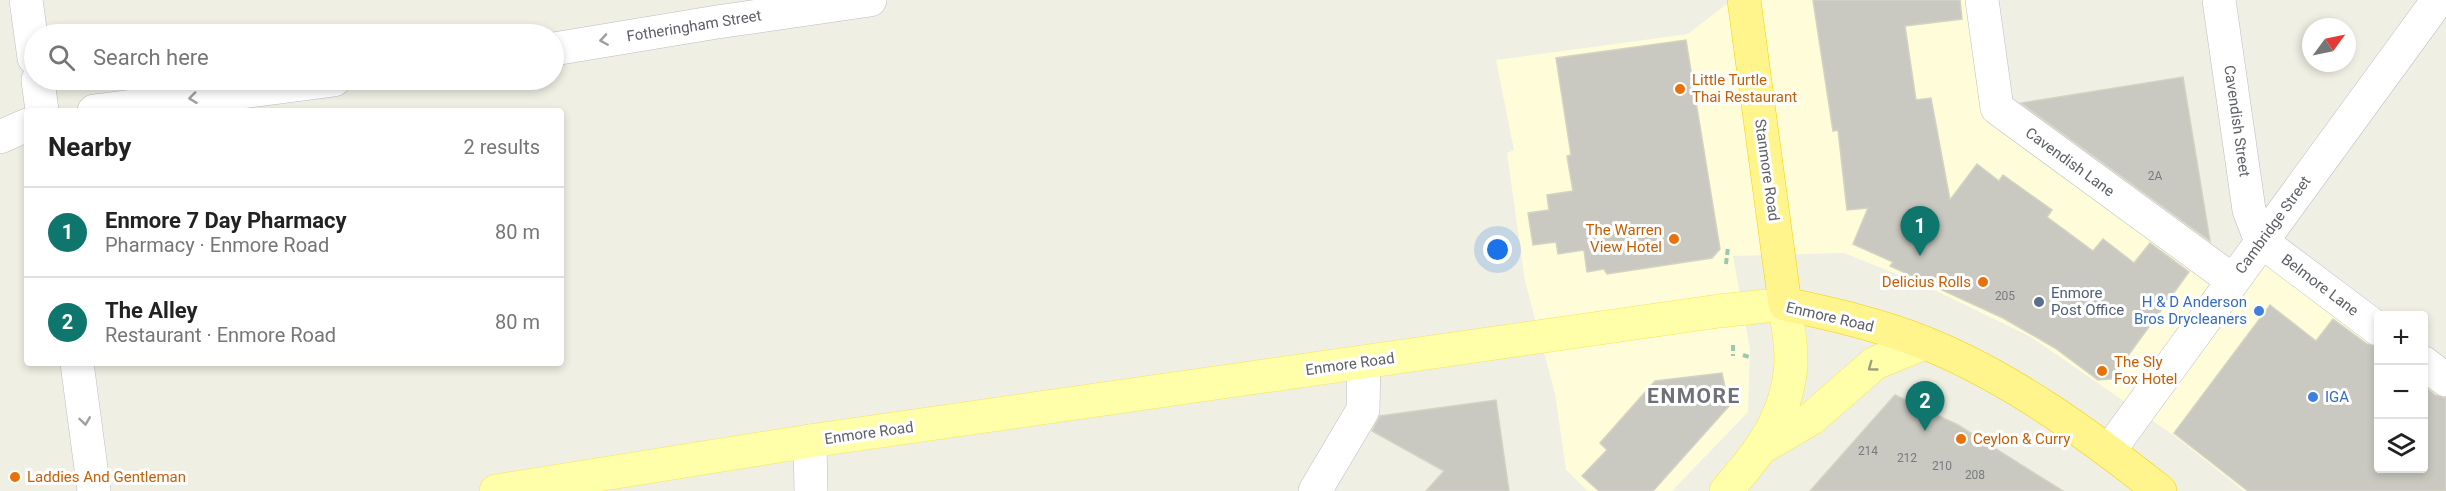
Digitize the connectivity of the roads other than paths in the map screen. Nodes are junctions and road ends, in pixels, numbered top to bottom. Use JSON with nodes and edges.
{"nodes":[{"id":1,"x":26,"y":0,"type":"edge"},
{"id":2,"x":870,"y":0,"type":"edge"},
{"id":3,"x":1744,"y":0,"type":"edge"},
{"id":4,"x":1982,"y":0,"type":"edge"},
{"id":5,"x":2219,"y":0,"type":"edge"},
{"id":6,"x":2438,"y":0,"type":"edge"},
{"id":7,"x":29,"y":24,"type":"edge"},
{"id":8,"x":564,"y":47,"type":"edge"},
{"id":9,"x":39,"y":90,"type":"edge"},
{"id":10,"x":257,"y":90,"type":"edge"},
{"id":11,"x":42,"y":108,"type":"edge"},
{"id":12,"x":117,"y":108,"type":"edge"},
{"id":13,"x":24,"y":126,"type":"edge"},
{"id":14,"x":0,"y":137,"type":"edge"},
{"id":15,"x":2261,"y":241,"type":"junction"},
{"id":16,"x":2232,"y":280,"type":"junction"},
{"id":17,"x":1785,"y":304,"type":"junction"},
{"id":18,"x":2374,"y":325,"type":"edge"},
{"id":19,"x":1924,"y":343,"type":"junction"},
{"id":20,"x":1364,"y":362,"type":"junction"},
{"id":21,"x":2427,"y":365,"type":"edge"},
{"id":22,"x":77,"y":366,"type":"edge"},
{"id":23,"x":2446,"y":380,"type":"edge"},
{"id":24,"x":810,"y":441,"type":"junction"},
{"id":25,"x":1764,"y":446,"type":"junction"},
{"id":26,"x":2109,"y":451,"type":"junction"},
{"id":27,"x":1736,"y":488,"type":"edge"},
{"id":28,"x":94,"y":491,"type":"edge"},
{"id":29,"x":496,"y":491,"type":"edge"},
{"id":30,"x":811,"y":491,"type":"edge"},
{"id":31,"x":1315,"y":491,"type":"edge"},
{"id":32,"x":2160,"y":491,"type":"edge"}],
"edges":[{"from":1,"to":7,"type":"street"},
{"from":2,"to":8,"type":"street","name":"Fotheringham Street","one_way":true},
{"from":3,"to":17,"type":"highway","name":"Stanmore Road"},
{"from":4,"to":16,"type":"street","name":"Cavendish Lane"},
{"from":5,"to":15,"type":"street","name":"Cavendish Street"},
{"from":6,"to":15,"type":"street","name":"Cambridge Street"},
{"from":9,"to":11,"type":"street"},
{"from":10,"to":12,"type":"street","one_way":true},
{"from":13,"to":14,"type":"street"},
{"from":15,"to":16,"type":"street","name":"Cambridge Street"},
{"from":15,"to":18,"type":"street","name":"Belmore Lane"},
{"from":16,"to":26,"type":"street","name":"Cambridge Street"},
{"from":17,"to":19,"type":"highway","name":"Enmore Road"},
{"from":17,"to":20,"type":"main road","name":"Enmore Road"},
{"from":17,"to":25,"type":"main road"},
{"from":19,"to":25,"type":"main road","one_way":true},
{"from":19,"to":26,"type":"highway","name":"Enmore Road"},
{"from":20,"to":24,"type":"main road","name":"Enmore Road"},
{"from":20,"to":31,"type":"street"},
{"from":21,"to":23,"type":"street"},
{"from":22,"to":28,"type":"street","one_way":true},
{"from":24,"to":29,"type":"main road","name":"Enmore Road"},
{"from":24,"to":30,"type":"street"},
{"from":25,"to":27,"type":"main road"},
{"from":26,"to":32,"type":"highway","name":"Enmore Road"}]}
